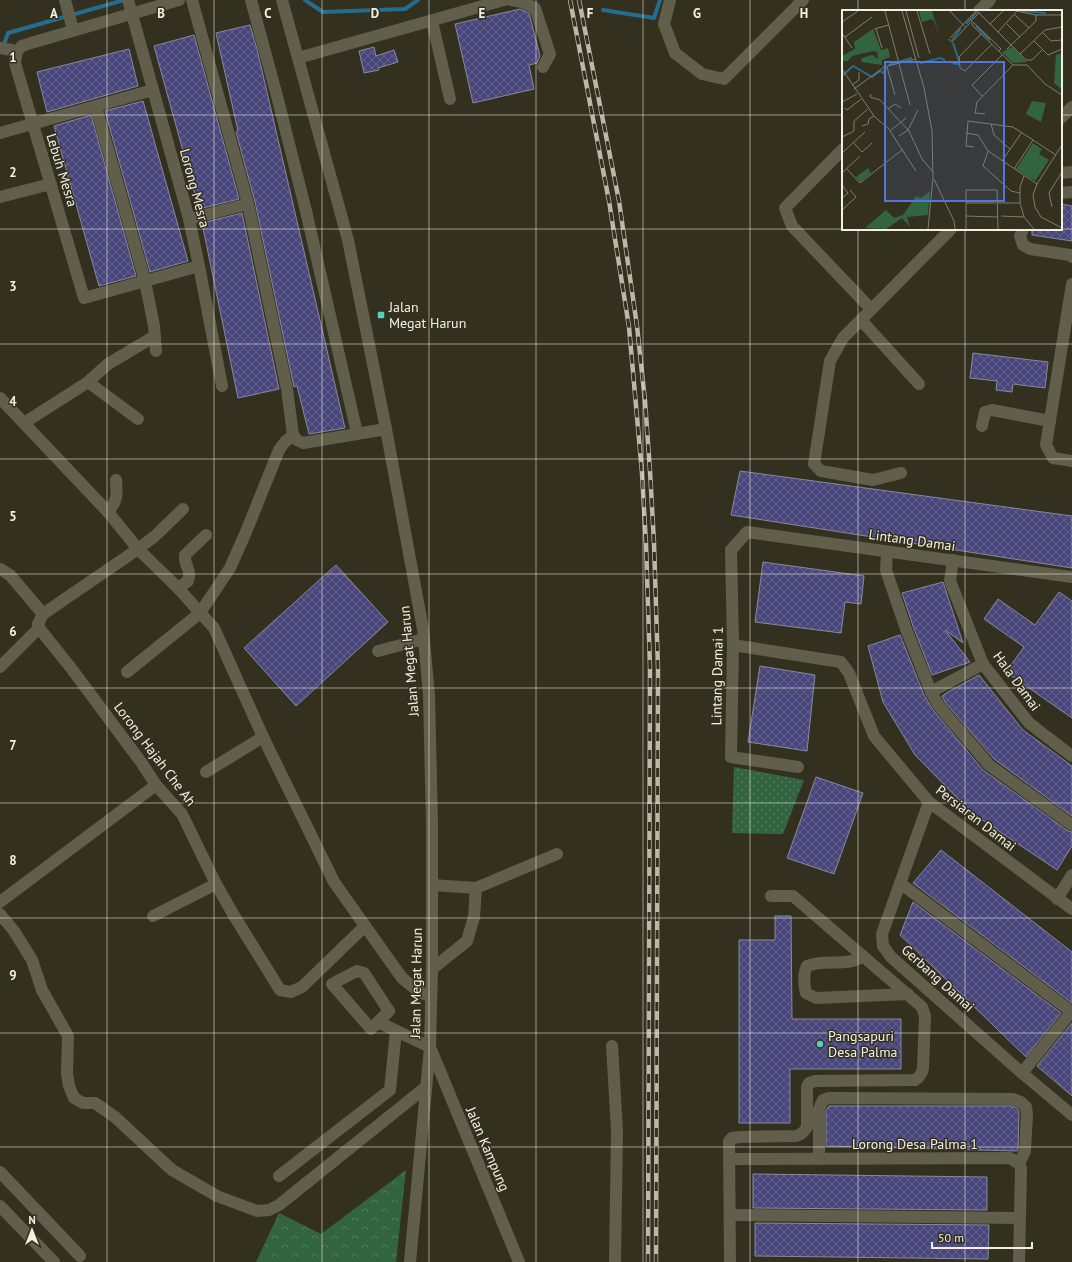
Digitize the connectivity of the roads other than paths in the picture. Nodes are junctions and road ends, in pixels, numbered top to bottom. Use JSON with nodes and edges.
{"nodes":[{"id":1,"x":179,"y":0,"type":"edge"},
{"id":2,"x":192,"y":0,"type":"edge"},
{"id":3,"x":251,"y":0,"type":"edge"},
{"id":4,"x":282,"y":0,"type":"edge"},
{"id":5,"x":504,"y":0,"type":"edge"},
{"id":6,"x":511,"y":0,"type":"edge"},
{"id":7,"x":670,"y":0,"type":"edge"},
{"id":8,"x":803,"y":0,"type":"edge"},
{"id":9,"x":990,"y":0,"type":"edge"},
{"id":10,"x":130,"y":6,"type":"edge"},
{"id":11,"x":980,"y":10,"type":"edge"},
{"id":12,"x":69,"y":15,"type":"edge"},
{"id":13,"x":432,"y":20,"type":"junction"},
{"id":14,"x":8,"y":49,"type":"edge"},
{"id":15,"x":298,"y":58,"type":"junction"},
{"id":16,"x":543,"y":67,"type":"dead end"},
{"id":17,"x":153,"y":90,"type":"junction"},
{"id":18,"x":450,"y":99,"type":"dead end"},
{"id":19,"x":96,"y":107,"type":"junction"},
{"id":20,"x":1072,"y":107,"type":"edge"},
{"id":21,"x":1062,"y":117,"type":"edge"},
{"id":22,"x":33,"y":124,"type":"junction"},
{"id":23,"x":0,"y":133,"type":"edge"},
{"id":24,"x":842,"y":151,"type":"edge"},
{"id":25,"x":1072,"y":172,"type":"edge"},
{"id":26,"x":1062,"y":173,"type":"edge"},
{"id":27,"x":50,"y":184,"type":"junction"},
{"id":28,"x":1072,"y":192,"type":"edge"},
{"id":29,"x":1062,"y":193,"type":"edge"},
{"id":30,"x":0,"y":197,"type":"edge"},
{"id":31,"x":248,"y":204,"type":"junction"},
{"id":32,"x":189,"y":219,"type":"junction"},
{"id":33,"x":949,"y":230,"type":"edge"},
{"id":34,"x":1022,"y":230,"type":"edge"},
{"id":35,"x":1072,"y":256,"type":"edge"},
{"id":36,"x":199,"y":266,"type":"junction"},
{"id":37,"x":145,"y":281,"type":"junction"},
{"id":38,"x":1072,"y":284,"type":"edge"},
{"id":39,"x":871,"y":309,"type":"junction"},
{"id":40,"x":861,"y":320,"type":"junction"},
{"id":41,"x":155,"y":336,"type":"junction"},
{"id":42,"x":156,"y":351,"type":"dead end"},
{"id":43,"x":88,"y":382,"type":"junction"},
{"id":44,"x":919,"y":384,"type":"dead end"},
{"id":45,"x":222,"y":386,"type":"dead end"},
{"id":46,"x":0,"y":398,"type":"edge"},
{"id":47,"x":138,"y":419,"type":"dead end"},
{"id":48,"x":1050,"y":421,"type":"junction"},
{"id":49,"x":24,"y":423,"type":"junction"},
{"id":50,"x":982,"y":426,"type":"dead end"},
{"id":51,"x":386,"y":429,"type":"junction"},
{"id":52,"x":357,"y":433,"type":"junction"},
{"id":53,"x":293,"y":435,"type":"junction"},
{"id":54,"x":1072,"y":461,"type":"edge"},
{"id":55,"x":901,"y":472,"type":"dead end"},
{"id":56,"x":116,"y":480,"type":"dead end"},
{"id":57,"x":183,"y":509,"type":"dead end"},
{"id":58,"x":108,"y":512,"type":"junction"},
{"id":59,"x":747,"y":532,"type":"joint"},
{"id":60,"x":206,"y":535,"type":"dead end"},
{"id":61,"x":138,"y":549,"type":"junction"},
{"id":62,"x":887,"y":552,"type":"junction"},
{"id":63,"x":953,"y":560,"type":"junction"},
{"id":64,"x":0,"y":570,"type":"edge"},
{"id":65,"x":1072,"y":577,"type":"edge"},
{"id":66,"x":178,"y":588,"type":"junction"},
{"id":67,"x":200,"y":613,"type":"junction"},
{"id":68,"x":43,"y":614,"type":"junction"},
{"id":69,"x":39,"y":628,"type":"junction"},
{"id":70,"x":424,"y":639,"type":"junction"},
{"id":71,"x":732,"y":646,"type":"junction"},
{"id":72,"x":378,"y":651,"type":"dead end"},
{"id":73,"x":983,"y":664,"type":"junction"},
{"id":74,"x":0,"y":667,"type":"edge"},
{"id":75,"x":127,"y":672,"type":"dead end"},
{"id":76,"x":931,"y":692,"type":"junction"},
{"id":77,"x":263,"y":737,"type":"junction"},
{"id":78,"x":1072,"y":756,"type":"edge"},
{"id":79,"x":798,"y":767,"type":"dead end"},
{"id":80,"x":206,"y":772,"type":"dead end"},
{"id":81,"x":156,"y":785,"type":"junction"},
{"id":82,"x":929,"y":802,"type":"junction"},
{"id":83,"x":1072,"y":825,"type":"edge"},
{"id":84,"x":557,"y":854,"type":"dead end"},
{"id":85,"x":1072,"y":875,"type":"edge"},
{"id":86,"x":900,"y":883,"type":"junction"},
{"id":87,"x":216,"y":884,"type":"junction"},
{"id":88,"x":432,"y":885,"type":"junction"},
{"id":89,"x":476,"y":888,"type":"junction"},
{"id":90,"x":771,"y":896,"type":"dead end"},
{"id":91,"x":1057,"y":899,"type":"junction"},
{"id":92,"x":0,"y":902,"type":"edge"},
{"id":93,"x":1072,"y":909,"type":"edge"},
{"id":94,"x":0,"y":914,"type":"edge"},
{"id":95,"x":153,"y":916,"type":"dead end"},
{"id":96,"x":365,"y":926,"type":"junction"},
{"id":97,"x":863,"y":956,"type":"junction"},
{"id":98,"x":432,"y":969,"type":"junction"},
{"id":99,"x":908,"y":994,"type":"junction"},
{"id":100,"x":431,"y":997,"type":"junction"},
{"id":101,"x":1072,"y":1012,"type":"edge"},
{"id":102,"x":378,"y":1022,"type":"junction"},
{"id":103,"x":396,"y":1031,"type":"junction"},
{"id":104,"x":612,"y":1046,"type":"dead end"},
{"id":105,"x":430,"y":1047,"type":"junction"},
{"id":106,"x":1022,"y":1073,"type":"junction"},
{"id":107,"x":426,"y":1087,"type":"junction"},
{"id":108,"x":1072,"y":1115,"type":"edge"},
{"id":109,"x":730,"y":1159,"type":"junction"},
{"id":110,"x":820,"y":1159,"type":"junction"},
{"id":111,"x":1014,"y":1161,"type":"junction"},
{"id":112,"x":0,"y":1172,"type":"edge"},
{"id":113,"x":279,"y":1176,"type":"dead end"},
{"id":114,"x":0,"y":1206,"type":"edge"},
{"id":115,"x":730,"y":1216,"type":"junction"},
{"id":116,"x":1019,"y":1218,"type":"junction"},
{"id":117,"x":80,"y":1256,"type":"dead end"},
{"id":118,"x":54,"y":1262,"type":"edge"},
{"id":119,"x":410,"y":1262,"type":"edge"},
{"id":120,"x":519,"y":1262,"type":"edge"},
{"id":121,"x":615,"y":1262,"type":"edge"},
{"id":122,"x":730,"y":1262,"type":"edge"},
{"id":123,"x":1019,"y":1262,"type":"edge"}],
"edges":[{"from":1,"to":10,"type":"street"},
{"from":2,"to":31,"type":"street"},
{"from":3,"to":52,"type":"street"},
{"from":4,"to":15,"type":"street","name":"Jalan Megat Harun"},
{"from":5,"to":13,"type":"street"},
{"from":6,"to":16,"type":"street"},
{"from":7,"to":8,"type":"street"},
{"from":9,"to":11,"type":"street"},
{"from":10,"to":12,"type":"street"},
{"from":10,"to":17,"type":"street","name":"Lorong Mesra"},
{"from":12,"to":14,"type":"street"},
{"from":13,"to":15,"type":"street"},
{"from":13,"to":18,"type":"street"},
{"from":14,"to":22,"type":"street","name":"Lebuh Mesra"},
{"from":15,"to":51,"type":"street","name":"Jalan Megat Harun"},
{"from":17,"to":19,"type":"street"},
{"from":17,"to":32,"type":"street","name":"Lorong Mesra"},
{"from":19,"to":22,"type":"street"},
{"from":19,"to":37,"type":"street"},
{"from":20,"to":21,"type":"street"},
{"from":22,"to":23,"type":"street"},
{"from":22,"to":27,"type":"street","name":"Lebuh Mesra"},
{"from":24,"to":39,"type":"street"},
{"from":25,"to":26,"type":"street"},
{"from":27,"to":30,"type":"street"},
{"from":27,"to":37,"type":"street","name":"Lebuh Mesra"},
{"from":28,"to":29,"type":"street"},
{"from":31,"to":32,"type":"street"},
{"from":31,"to":53,"type":"street"},
{"from":32,"to":36,"type":"street","name":"Lorong Mesra"},
{"from":33,"to":39,"type":"street"},
{"from":34,"to":35,"type":"street"},
{"from":36,"to":37,"type":"street"},
{"from":36,"to":45,"type":"street","name":"Lorong Mesra"},
{"from":37,"to":41,"type":"street"},
{"from":38,"to":48,"type":"street"},
{"from":39,"to":40,"type":"street"},
{"from":40,"to":44,"type":"street"},
{"from":40,"to":55,"type":"street"},
{"from":41,"to":42,"type":"street"},
{"from":41,"to":43,"type":"street"},
{"from":43,"to":47,"type":"street"},
{"from":43,"to":49,"type":"street"},
{"from":46,"to":49,"type":"street"},
{"from":48,"to":50,"type":"street"},
{"from":48,"to":54,"type":"street"},
{"from":49,"to":58,"type":"street"},
{"from":51,"to":52,"type":"street"},
{"from":51,"to":70,"type":"street","name":"Jalan Megat Harun"},
{"from":52,"to":53,"type":"street"},
{"from":53,"to":67,"type":"street"},
{"from":56,"to":58,"type":"street"},
{"from":57,"to":61,"type":"street"},
{"from":58,"to":61,"type":"street"},
{"from":59,"to":62,"type":"street","name":"Lintang Damai"},
{"from":59,"to":71,"type":"street","name":"Lintang Damai 1"},
{"from":60,"to":66,"type":"street"},
{"from":61,"to":66,"type":"street"},
{"from":61,"to":68,"type":"street"},
{"from":62,"to":63,"type":"street","name":"Lintang Damai"},
{"from":62,"to":76,"type":"street"},
{"from":63,"to":65,"type":"street","name":"Lintang Damai"},
{"from":63,"to":73,"type":"street","name":"Hala Damai"},
{"from":64,"to":68,"type":"street"},
{"from":66,"to":67,"type":"street"},
{"from":67,"to":75,"type":"street"},
{"from":67,"to":77,"type":"street"},
{"from":68,"to":69,"type":"street"},
{"from":69,"to":74,"type":"street"},
{"from":69,"to":81,"type":"street","name":"Lorong Hajah Che Ah"},
{"from":70,"to":72,"type":"street"},
{"from":70,"to":88,"type":"street","name":"Jalan Megat Harun"},
{"from":71,"to":79,"type":"street","name":"Lintang Damai 1"},
{"from":71,"to":82,"type":"street","name":"Persiaran Damai"},
{"from":73,"to":76,"type":"street"},
{"from":73,"to":78,"type":"street","name":"Hala Damai"},
{"from":76,"to":83,"type":"street"},
{"from":77,"to":80,"type":"street"},
{"from":77,"to":96,"type":"street"},
{"from":81,"to":87,"type":"street","name":"Lorong Hajah Che Ah"},
{"from":81,"to":92,"type":"street"},
{"from":82,"to":86,"type":"street","name":"Gerbang Damai"},
{"from":82,"to":91,"type":"street","name":"Persiaran Damai"},
{"from":84,"to":89,"type":"street"},
{"from":85,"to":91,"type":"street"},
{"from":86,"to":101,"type":"street"},
{"from":86,"to":106,"type":"street","name":"Gerbang Damai"},
{"from":87,"to":95,"type":"street"},
{"from":87,"to":96,"type":"street","name":"Lorong Hajah Che Ah"},
{"from":88,"to":89,"type":"street"},
{"from":88,"to":98,"type":"street","name":"Jalan Megat Harun"},
{"from":89,"to":98,"type":"street"},
{"from":90,"to":97,"type":"street"},
{"from":91,"to":93,"type":"street","name":"Persiaran Damai"},
{"from":94,"to":107,"type":"street"},
{"from":96,"to":100,"type":"street"},
{"from":97,"to":99,"type":"street"},
{"from":97,"to":99,"type":"street"},
{"from":98,"to":100,"type":"street","name":"Jalan Megat Harun"},
{"from":99,"to":109,"type":"street"},
{"from":100,"to":105,"type":"street","name":"Jalan Megat Harun"},
{"from":101,"to":106,"type":"street"},
{"from":102,"to":102,"type":"street"},
{"from":102,"to":103,"type":"street"},
{"from":103,"to":105,"type":"street"},
{"from":103,"to":113,"type":"street"},
{"from":104,"to":121,"type":"street"},
{"from":105,"to":107,"type":"street","name":"Jalan Megat Harun"},
{"from":105,"to":120,"type":"street","name":"Jalan Kampung"},
{"from":106,"to":108,"type":"street","name":"Gerbang Damai"},
{"from":107,"to":119,"type":"street","name":"Jalan Megat Harun"},
{"from":109,"to":110,"type":"street","name":"Lorong Desa Palma 1"},
{"from":109,"to":115,"type":"street"},
{"from":110,"to":111,"type":"street","name":"Lorong Desa Palma 1"},
{"from":110,"to":111,"type":"street"},
{"from":111,"to":116,"type":"street"},
{"from":112,"to":117,"type":"street"},
{"from":114,"to":118,"type":"street"},
{"from":115,"to":116,"type":"street"},
{"from":115,"to":122,"type":"street"},
{"from":116,"to":123,"type":"street"}]}
